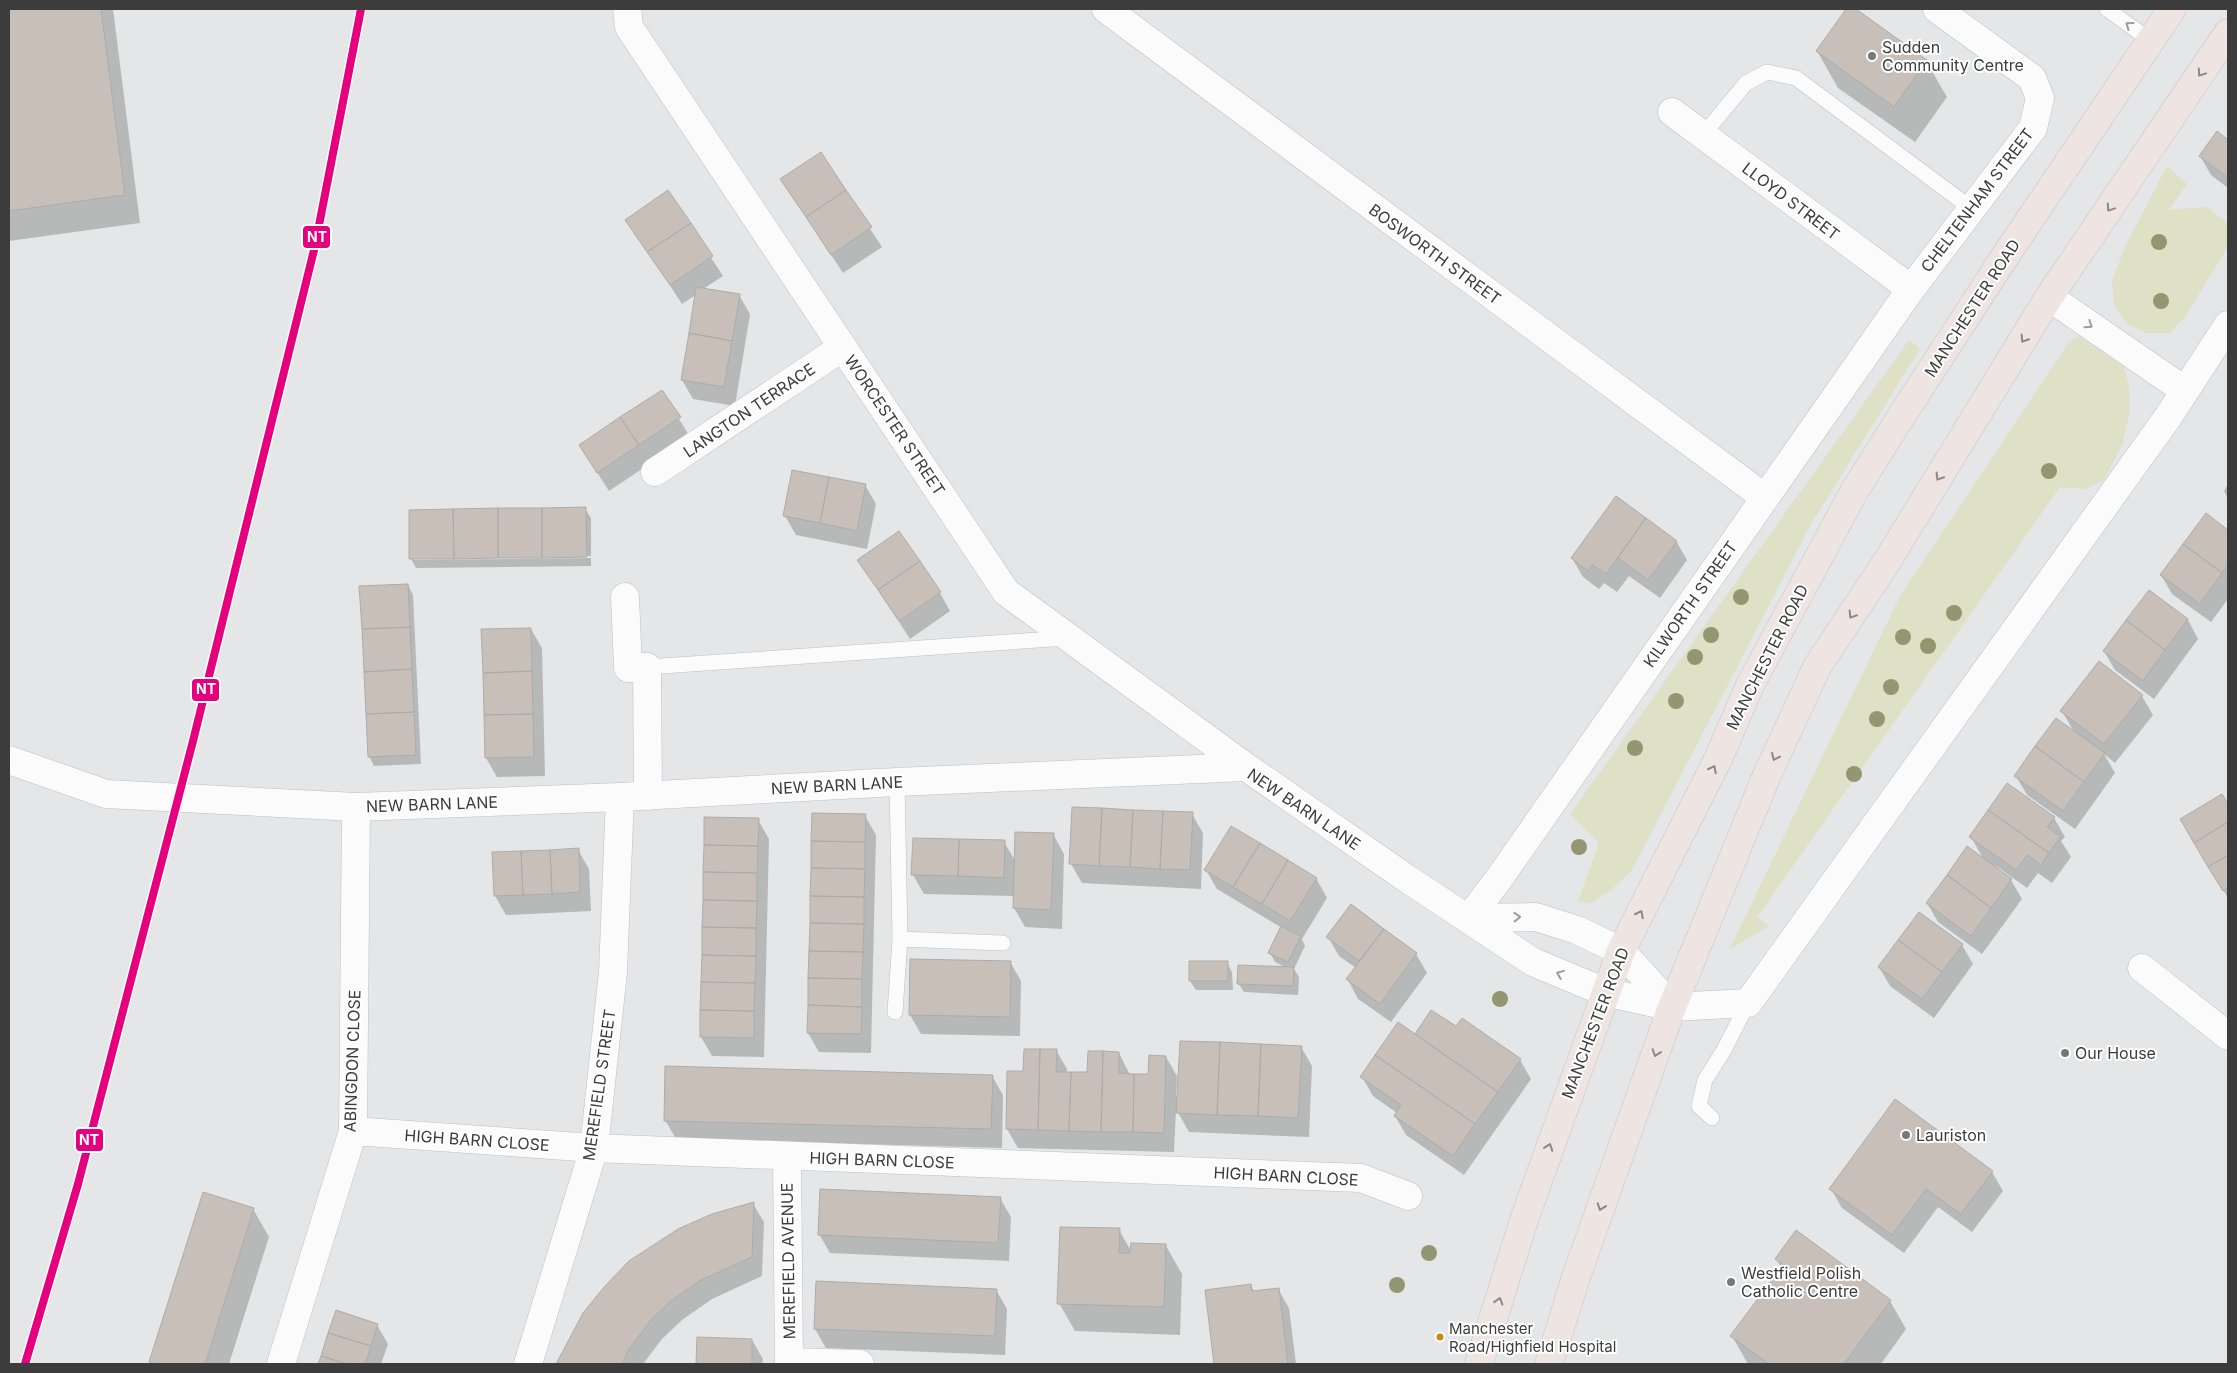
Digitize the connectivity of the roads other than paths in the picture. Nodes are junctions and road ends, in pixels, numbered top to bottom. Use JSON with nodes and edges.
{"nodes":[{"id":1,"x":627,"y":9,"type":"edge"},
{"id":2,"x":1106,"y":9,"type":"edge"},
{"id":3,"x":1937,"y":9,"type":"edge"},
{"id":4,"x":2107,"y":9,"type":"edge"},
{"id":5,"x":2172,"y":9,"type":"edge"},
{"id":6,"x":2228,"y":33,"type":"edge"},
{"id":7,"x":2151,"y":41,"type":"junction"},
{"id":8,"x":1672,"y":112,"type":"dead end"},
{"id":9,"x":1703,"y":135,"type":"junction"},
{"id":10,"x":1972,"y":209,"type":"junction"},
{"id":11,"x":1911,"y":289,"type":"junction"},
{"id":12,"x":2049,"y":297,"type":"junction"},
{"id":13,"x":2228,"y":325,"type":"edge"},
{"id":14,"x":843,"y":347,"type":"junction"},
{"id":15,"x":2184,"y":390,"type":"junction"},
{"id":16,"x":655,"y":472,"type":"dead end"},
{"id":17,"x":1764,"y":497,"type":"junction"},
{"id":18,"x":625,"y":597,"type":"dead end"},
{"id":19,"x":1069,"y":638,"type":"junction"},
{"id":20,"x":647,"y":667,"type":"junction"},
{"id":21,"x":9,"y":760,"type":"edge"},
{"id":22,"x":1246,"y":767,"type":"junction"},
{"id":23,"x":897,"y":782,"type":"junction"},
{"id":24,"x":648,"y":796,"type":"junction"},
{"id":25,"x":620,"y":797,"type":"junction"},
{"id":26,"x":356,"y":807,"type":"junction"},
{"id":27,"x":1469,"y":918,"type":"junction"},
{"id":28,"x":900,"y":939,"type":"junction"},
{"id":29,"x":1003,"y":943,"type":"dead end"},
{"id":30,"x":1621,"y":951,"type":"junction"},
{"id":31,"x":2142,"y":968,"type":"dead end"},
{"id":32,"x":1605,"y":992,"type":"junction"},
{"id":33,"x":1748,"y":1003,"type":"junction"},
{"id":34,"x":1672,"y":1007,"type":"junction"},
{"id":35,"x":895,"y":1012,"type":"dead end"},
{"id":36,"x":2228,"y":1036,"type":"edge"},
{"id":37,"x":1712,"y":1118,"type":"dead end"},
{"id":38,"x":353,"y":1131,"type":"junction"},
{"id":39,"x":594,"y":1148,"type":"junction"},
{"id":40,"x":787,"y":1157,"type":"junction"},
{"id":41,"x":1408,"y":1196,"type":"dead end"},
{"id":42,"x":789,"y":1363,"type":"edge"},
{"id":43,"x":281,"y":1364,"type":"edge"},
{"id":44,"x":528,"y":1364,"type":"edge"},
{"id":45,"x":860,"y":1364,"type":"edge"},
{"id":46,"x":1479,"y":1364,"type":"edge"},
{"id":47,"x":1549,"y":1364,"type":"edge"}],
"edges":[{"from":1,"to":14,"type":"street","name":"WORCESTER STREET"},
{"from":2,"to":17,"type":"street","name":"BOSWORTH STREET"},
{"from":3,"to":10,"type":"street","name":"CHELTENHAM STREET"},
{"from":7,"to":4,"type":"lane","one_way":true},
{"from":5,"to":7,"type":"highway","name":"MANCHESTER ROAD"},
{"from":6,"to":12,"type":"highway","one_way":true},
{"from":30,"to":7,"type":"highway","name":"MANCHESTER ROAD","one_way":true},
{"from":8,"to":9,"type":"street","name":"LLOYD STREET"},
{"from":9,"to":10,"type":"lane"},
{"from":9,"to":11,"type":"street","name":"LLOYD STREET"},
{"from":10,"to":11,"type":"street","name":"CHELTENHAM STREET"},
{"from":11,"to":17,"type":"street","name":"KILWORTH STREET"},
{"from":12,"to":15,"type":"street","one_way":true},
{"from":12,"to":34,"type":"highway","one_way":true},
{"from":13,"to":15,"type":"street"},
{"from":14,"to":16,"type":"street","name":"LANGTON TERRACE"},
{"from":14,"to":19,"type":"street","name":"WORCESTER STREET"},
{"from":15,"to":33,"type":"street"},
{"from":17,"to":27,"type":"street","name":"KILWORTH STREET"},
{"from":18,"to":20,"type":"street"},
{"from":19,"to":20,"type":"lane"},
{"from":19,"to":22,"type":"street","name":"WORCESTER STREET"},
{"from":20,"to":24,"type":"street"},
{"from":21,"to":26,"type":"street","name":"NEW BARN LANE"},
{"from":22,"to":23,"type":"street","name":"NEW BARN LANE"},
{"from":22,"to":27,"type":"street","name":"NEW BARN LANE"},
{"from":23,"to":24,"type":"street","name":"NEW BARN LANE"},
{"from":23,"to":28,"type":"lane"},
{"from":24,"to":25,"type":"street","name":"NEW BARN LANE"},
{"from":25,"to":26,"type":"street","name":"NEW BARN LANE"},
{"from":25,"to":39,"type":"street","name":"MEREFIELD STREET"},
{"from":26,"to":38,"type":"street","name":"ABINGDON CLOSE"},
{"from":27,"to":30,"type":"street","one_way":true},
{"from":32,"to":27,"type":"street","name":"NEW BARN LANE","one_way":true},
{"from":28,"to":29,"type":"lane"},
{"from":28,"to":35,"type":"lane"},
{"from":30,"to":32,"type":"highway","name":"MANCHESTER ROAD"},
{"from":30,"to":34,"type":"street"},
{"from":31,"to":36,"type":"street"},
{"from":32,"to":34,"type":"street","name":"NEW BARN LANE"},
{"from":46,"to":32,"type":"highway","name":"MANCHESTER ROAD","one_way":true},
{"from":33,"to":34,"type":"street"},
{"from":33,"to":37,"type":"lane"},
{"from":34,"to":47,"type":"highway","one_way":true},
{"from":38,"to":39,"type":"street","name":"HIGH BARN CLOSE"},
{"from":38,"to":43,"type":"street","name":"ABINGDON CLOSE"},
{"from":39,"to":40,"type":"street","name":"HIGH BARN CLOSE"},
{"from":39,"to":44,"type":"street","name":"MEREFIELD STREET"},
{"from":40,"to":41,"type":"street","name":"HIGH BARN CLOSE"},
{"from":40,"to":42,"type":"street","name":"MEREFIELD AVENUE"},
{"from":42,"to":45,"type":"street"}]}
